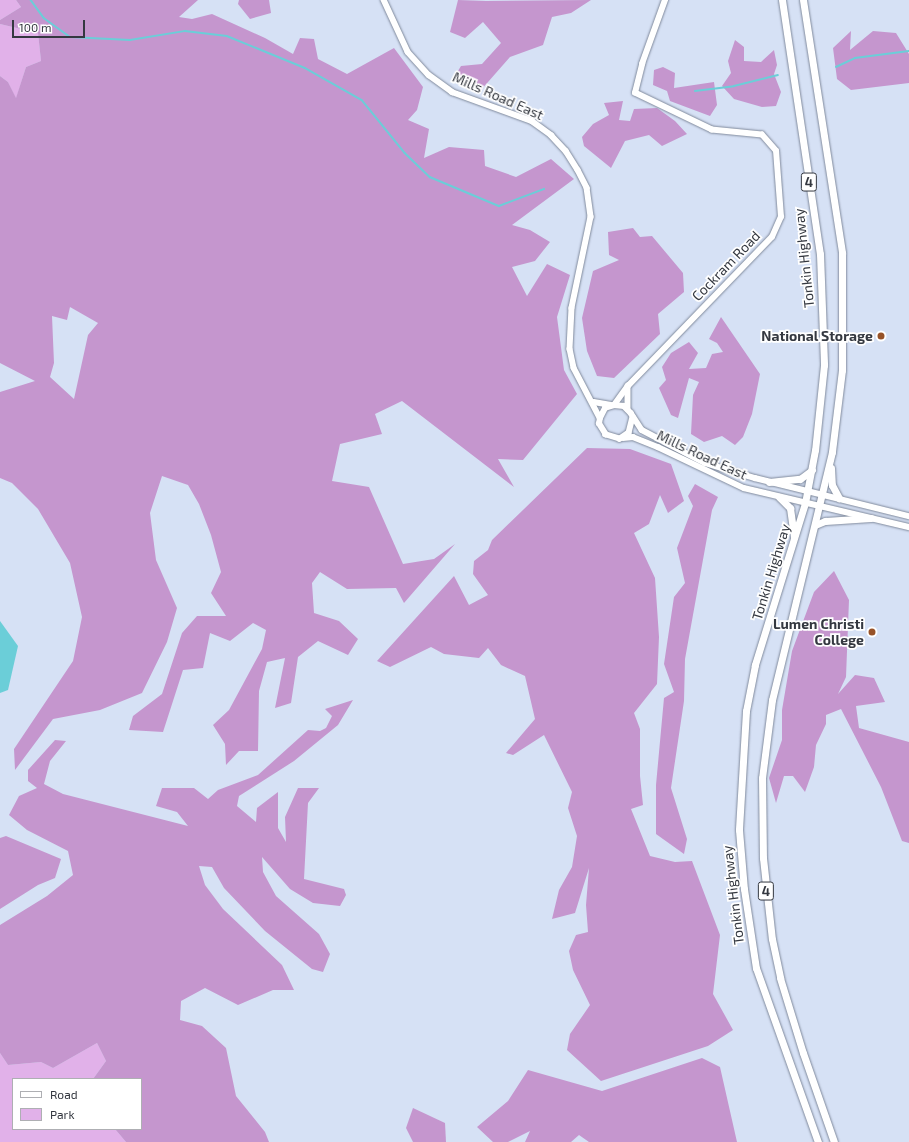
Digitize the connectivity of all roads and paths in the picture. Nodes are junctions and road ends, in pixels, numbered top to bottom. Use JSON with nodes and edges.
{"nodes":[{"id":1,"x":384,"y":0,"type":"edge"},
{"id":2,"x":665,"y":0,"type":"edge"},
{"id":3,"x":782,"y":0,"type":"edge"},
{"id":4,"x":803,"y":0,"type":"edge"},
{"id":5,"x":628,"y":386,"type":"junction"},
{"id":6,"x":594,"y":402,"type":"junction"},
{"id":7,"x":612,"y":405,"type":"junction"},
{"id":8,"x":628,"y":409,"type":"junction"},
{"id":9,"x":600,"y":418,"type":"junction"},
{"id":10,"x":633,"y":418,"type":"junction"},
{"id":11,"x":620,"y":439,"type":"junction"},
{"id":12,"x":832,"y":452,"type":"junction"},
{"id":13,"x":812,"y":470,"type":"junction"},
{"id":14,"x":769,"y":482,"type":"junction"},
{"id":15,"x":808,"y":491,"type":"junction"},
{"id":16,"x":823,"y":494,"type":"junction"},
{"id":17,"x":779,"y":497,"type":"junction"},
{"id":18,"x":839,"y":498,"type":"junction"},
{"id":19,"x":805,"y":503,"type":"junction"},
{"id":20,"x":820,"y":506,"type":"junction"},
{"id":21,"x":909,"y":516,"type":"edge"},
{"id":22,"x":871,"y":518,"type":"junction"},
{"id":23,"x":815,"y":525,"type":"junction"},
{"id":24,"x":909,"y":527,"type":"edge"},
{"id":25,"x":794,"y":541,"type":"junction"},
{"id":26,"x":818,"y":1142,"type":"edge"},
{"id":27,"x":834,"y":1142,"type":"edge"}],
"edges":[{"from":1,"to":6,"type":"main road","name":"Mills Road East"},
{"from":2,"to":5,"type":"main road","name":"Cockram Road"},
{"from":3,"to":13,"type":"highway","name":"Tonkin Highway","number":"4"},
{"from":4,"to":12,"type":"highway","name":"Tonkin Highway","number":"4"},
{"from":5,"to":7,"type":"main road","name":"Cockram Road"},
{"from":5,"to":8,"type":"main road"},
{"from":6,"to":7,"type":"main road"},
{"from":6,"to":9,"type":"main road","name":"Mills Road East"},
{"from":7,"to":8,"type":"main road"},
{"from":7,"to":9,"type":"main road"},
{"from":8,"to":10,"type":"main road"},
{"from":9,"to":11,"type":"main road"},
{"from":10,"to":11,"type":"main road"},
{"from":10,"to":14,"type":"main road","name":"Mills Road East"},
{"from":11,"to":17,"type":"main road","name":"Mills Road East"},
{"from":12,"to":16,"type":"highway","name":"Tonkin Highway","number":"4"},
{"from":12,"to":18,"type":"highway"},
{"from":13,"to":14,"type":"highway"},
{"from":13,"to":15,"type":"highway","name":"Tonkin Highway","number":"4"},
{"from":14,"to":15,"type":"main road","name":"Mills Road East"},
{"from":15,"to":16,"type":"main road","name":"Mills Road East"},
{"from":15,"to":19,"type":"highway","name":"Tonkin Highway","number":"4"},
{"from":16,"to":18,"type":"main road","name":"Mills Road East"},
{"from":16,"to":20,"type":"highway","name":"Tonkin Highway","number":"4"},
{"from":17,"to":19,"type":"main road","name":"Mills Road East"},
{"from":17,"to":25,"type":"highway"},
{"from":18,"to":21,"type":"main road","name":"Mills Road East"},
{"from":19,"to":20,"type":"main road","name":"Mills Road East"},
{"from":19,"to":25,"type":"highway","name":"Tonkin Highway","number":"4"},
{"from":20,"to":22,"type":"main road","name":"Mills Road East"},
{"from":20,"to":23,"type":"highway","name":"Tonkin Highway","number":"4"},
{"from":22,"to":23,"type":"highway"},
{"from":22,"to":24,"type":"main road","name":"Mills Road East"},
{"from":23,"to":27,"type":"highway","name":"Tonkin Highway","number":"4"},
{"from":25,"to":26,"type":"highway","name":"Tonkin Highway","number":"4"}]}
